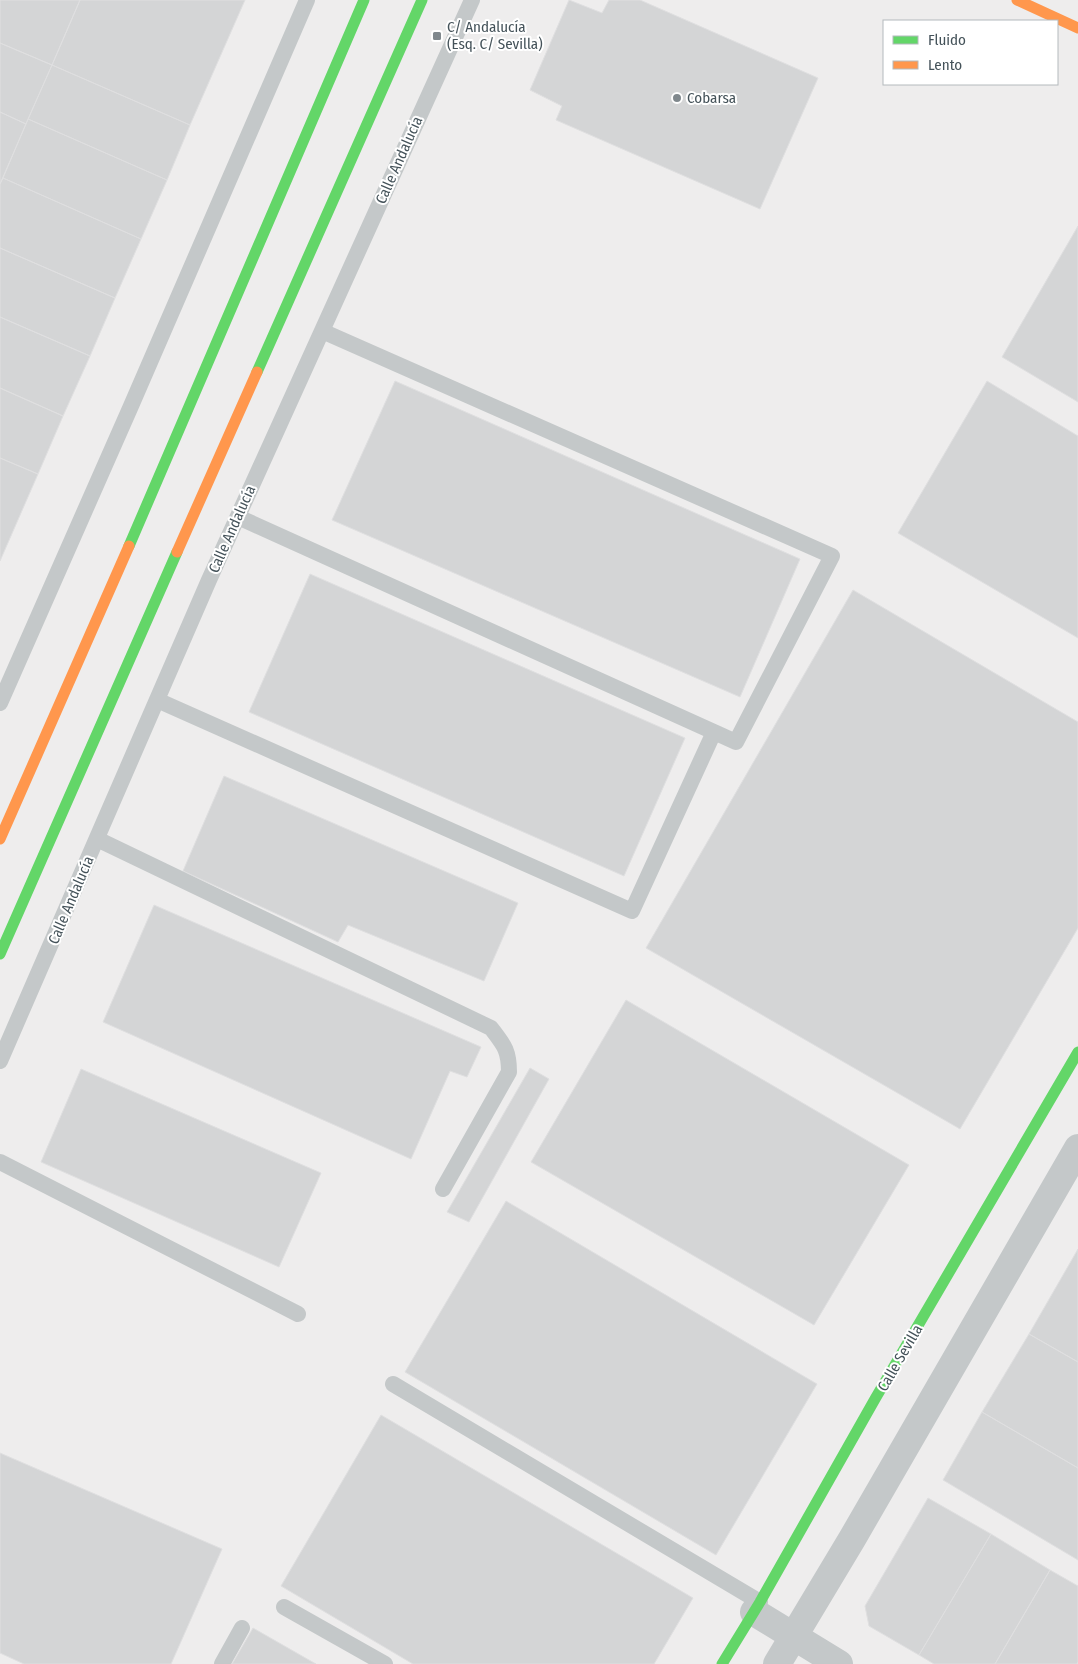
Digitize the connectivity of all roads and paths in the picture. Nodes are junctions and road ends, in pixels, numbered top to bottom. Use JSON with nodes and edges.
{"nodes":[{"id":1,"x":306,"y":0,"type":"edge"},
{"id":2,"x":364,"y":0,"type":"edge"},
{"id":3,"x":422,"y":0,"type":"edge"},
{"id":4,"x":472,"y":0,"type":"edge"},
{"id":5,"x":1017,"y":0,"type":"edge"},
{"id":6,"x":1078,"y":28,"type":"edge"},
{"id":7,"x":322,"y":331,"type":"junction"},
{"id":8,"x":238,"y":517,"type":"junction"},
{"id":9,"x":157,"y":700,"type":"junction"},
{"id":10,"x":0,"y":703,"type":"edge"},
{"id":11,"x":714,"y":732,"type":"junction"},
{"id":12,"x":0,"y":839,"type":"edge"},
{"id":13,"x":97,"y":839,"type":"junction"},
{"id":14,"x":0,"y":954,"type":"edge"},
{"id":15,"x":1078,"y":1052,"type":"edge"},
{"id":16,"x":0,"y":1061,"type":"edge"},
{"id":17,"x":1078,"y":1148,"type":"edge"},
{"id":18,"x":0,"y":1162,"type":"edge"},
{"id":19,"x":443,"y":1189,"type":"dead end"},
{"id":20,"x":298,"y":1314,"type":"dead end"},
{"id":21,"x":393,"y":1384,"type":"dead end"},
{"id":22,"x":284,"y":1607,"type":"dead end"},
{"id":23,"x":757,"y":1607,"type":"junction"},
{"id":24,"x":242,"y":1628,"type":"dead end"},
{"id":25,"x":793,"y":1637,"type":"junction"},
{"id":26,"x":222,"y":1664,"type":"edge"},
{"id":27,"x":385,"y":1664,"type":"edge"},
{"id":28,"x":722,"y":1664,"type":"edge"},
{"id":29,"x":777,"y":1664,"type":"edge"},
{"id":30,"x":839,"y":1664,"type":"edge"}],
"edges":[{"from":1,"to":10,"type":"lane"},
{"from":2,"to":12,"type":"main road"},
{"from":3,"to":14,"type":"main road"},
{"from":4,"to":7,"type":"lane","name":"Calle Andalucía"},
{"from":5,"to":6,"type":"main road"},
{"from":7,"to":8,"type":"lane","name":"Calle Andalucía"},
{"from":7,"to":11,"type":"lane"},
{"from":8,"to":9,"type":"lane","name":"Calle Andalucía"},
{"from":8,"to":11,"type":"lane"},
{"from":9,"to":11,"type":"lane"},
{"from":9,"to":13,"type":"lane","name":"Calle Andalucía"},
{"from":13,"to":16,"type":"lane","name":"Calle Andalucía"},
{"from":13,"to":19,"type":"lane"},
{"from":15,"to":23,"type":"main road","name":"Calle Sevilla"},
{"from":17,"to":25,"type":"street"},
{"from":18,"to":20,"type":"lane"},
{"from":21,"to":23,"type":"lane"},
{"from":22,"to":27,"type":"lane"},
{"from":23,"to":25,"type":"street"},
{"from":23,"to":28,"type":"main road","name":"Calle Sevilla"},
{"from":24,"to":26,"type":"lane"},
{"from":25,"to":29,"type":"street"},
{"from":25,"to":30,"type":"street"}]}
